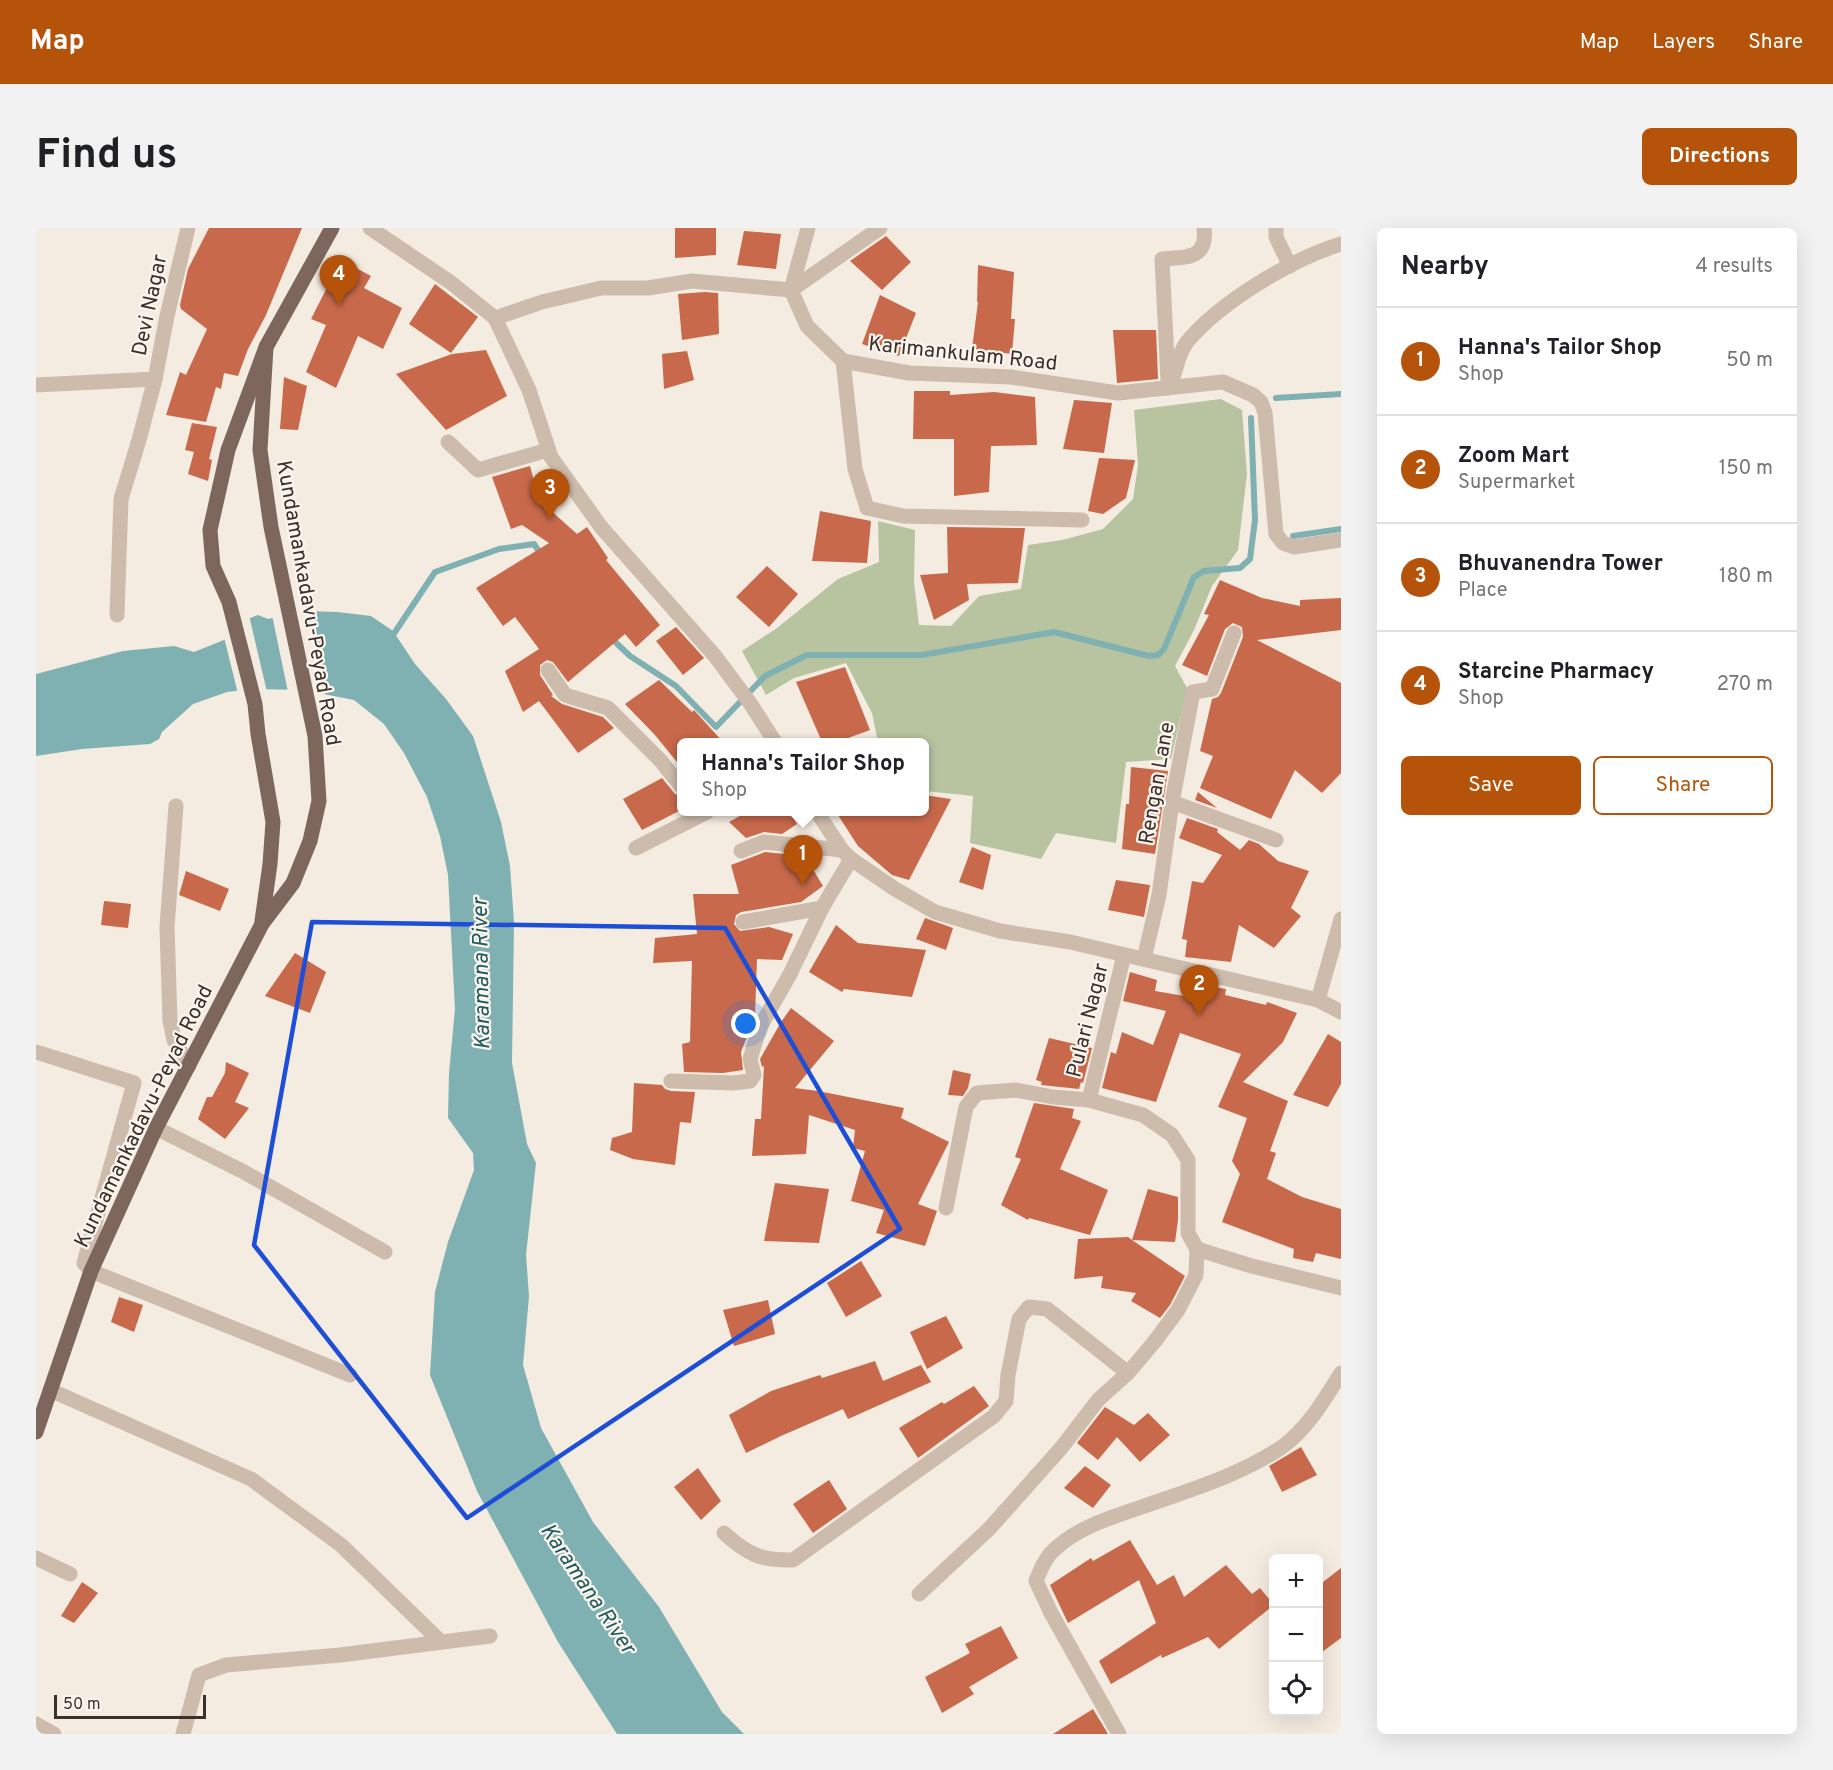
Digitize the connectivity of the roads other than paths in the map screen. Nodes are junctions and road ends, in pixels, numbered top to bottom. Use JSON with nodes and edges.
{"nodes":[{"id":1,"x":188,"y":228,"type":"edge"},
{"id":2,"x":332,"y":228,"type":"edge"},
{"id":3,"x":370,"y":228,"type":"edge"},
{"id":4,"x":808,"y":228,"type":"edge"},
{"id":5,"x":880,"y":228,"type":"edge"},
{"id":6,"x":1204,"y":228,"type":"edge"},
{"id":7,"x":1276,"y":228,"type":"edge"},
{"id":8,"x":1341,"y":244,"type":"edge"},
{"id":9,"x":1290,"y":266,"type":"junction"},
{"id":10,"x":791,"y":290,"type":"junction"},
{"id":11,"x":495,"y":318,"type":"junction"},
{"id":12,"x":266,"y":347,"type":"junction"},
{"id":13,"x":843,"y":361,"type":"junction"},
{"id":14,"x":155,"y":380,"type":"junction"},
{"id":15,"x":36,"y":385,"type":"edge"},
{"id":16,"x":1168,"y":388,"type":"junction"},
{"id":17,"x":448,"y":442,"type":"dead end"},
{"id":18,"x":548,"y":450,"type":"junction"},
{"id":19,"x":1082,"y":520,"type":"dead end"},
{"id":20,"x":1341,"y":540,"type":"edge"},
{"id":21,"x":117,"y":615,"type":"dead end"},
{"id":22,"x":1234,"y":633,"type":"dead end"},
{"id":23,"x":548,"y":670,"type":"dead end"},
{"id":24,"x":771,"y":738,"type":"edge"},
{"id":25,"x":677,"y":782,"type":"edge"},
{"id":26,"x":1172,"y":802,"type":"junction"},
{"id":27,"x":176,"y":806,"type":"dead end"},
{"id":28,"x":696,"y":816,"type":"edge"},
{"id":29,"x":821,"y":816,"type":"edge"},
{"id":30,"x":1276,"y":840,"type":"dead end"},
{"id":31,"x":636,"y":848,"type":"dead end"},
{"id":32,"x":741,"y":850,"type":"dead end"},
{"id":33,"x":846,"y":855,"type":"junction"},
{"id":34,"x":822,"y":908,"type":"junction"},
{"id":35,"x":1341,"y":919,"type":"edge"},
{"id":36,"x":743,"y":922,"type":"dead end"},
{"id":37,"x":262,"y":924,"type":"junction"},
{"id":38,"x":1124,"y":955,"type":"junction"},
{"id":39,"x":1144,"y":959,"type":"junction"},
{"id":40,"x":1318,"y":1000,"type":"junction"},
{"id":41,"x":1341,"y":1012,"type":"edge"},
{"id":42,"x":36,"y":1053,"type":"edge"},
{"id":43,"x":189,"y":1066,"type":"junction"},
{"id":44,"x":671,"y":1081,"type":"dead end"},
{"id":45,"x":1089,"y":1100,"type":"junction"},
{"id":46,"x":156,"y":1128,"type":"junction"},
{"id":47,"x":946,"y":1208,"type":"dead end"},
{"id":48,"x":1197,"y":1249,"type":"junction"},
{"id":49,"x":386,"y":1252,"type":"dead end"},
{"id":50,"x":92,"y":1270,"type":"junction"},
{"id":51,"x":1341,"y":1288,"type":"edge"},
{"id":52,"x":1128,"y":1373,"type":"junction"},
{"id":53,"x":1341,"y":1373,"type":"edge"},
{"id":54,"x":350,"y":1375,"type":"dead end"},
{"id":55,"x":50,"y":1390,"type":"junction"},
{"id":56,"x":36,"y":1432,"type":"edge"},
{"id":57,"x":724,"y":1533,"type":"dead end"},
{"id":58,"x":36,"y":1558,"type":"edge"},
{"id":59,"x":70,"y":1574,"type":"dead end"},
{"id":60,"x":919,"y":1594,"type":"dead end"},
{"id":61,"x":490,"y":1636,"type":"dead end"},
{"id":62,"x":441,"y":1642,"type":"junction"},
{"id":63,"x":36,"y":1724,"type":"edge"},
{"id":64,"x":54,"y":1734,"type":"edge"},
{"id":65,"x":183,"y":1734,"type":"edge"},
{"id":66,"x":1119,"y":1734,"type":"edge"}],
"edges":[{"from":1,"to":14,"type":"street","name":"Devi Nagar"},
{"from":2,"to":12,"type":"main road","name":"Kundamankadavu-Peyad Road"},
{"from":3,"to":11,"type":"street"},
{"from":4,"to":10,"type":"street"},
{"from":5,"to":10,"type":"street"},
{"from":6,"to":16,"type":"street"},
{"from":7,"to":9,"type":"street"},
{"from":8,"to":9,"type":"street"},
{"from":9,"to":16,"type":"street"},
{"from":10,"to":11,"type":"street"},
{"from":10,"to":13,"type":"street","name":"Karimankulam Road"},
{"from":11,"to":18,"type":"street"},
{"from":12,"to":37,"type":"main road","name":"Kundamankadavu-Peyad Road"},
{"from":12,"to":37,"type":"main road","name":"Kundamankadavu-Peyad Road"},
{"from":13,"to":16,"type":"street","name":"Karimankulam Road"},
{"from":13,"to":19,"type":"street"},
{"from":14,"to":15,"type":"street","name":"Devi Nagar"},
{"from":14,"to":21,"type":"street"},
{"from":16,"to":20,"type":"street","name":"Karimankulam Road"},
{"from":17,"to":18,"type":"street"},
{"from":18,"to":24,"type":"street"},
{"from":22,"to":26,"type":"street","name":"Rengan Lane"},
{"from":23,"to":25,"type":"street"},
{"from":26,"to":30,"type":"street"},
{"from":26,"to":39,"type":"street","name":"Rengan Lane"},
{"from":27,"to":43,"type":"street"},
{"from":28,"to":31,"type":"street"},
{"from":29,"to":33,"type":"street"},
{"from":32,"to":33,"type":"street"},
{"from":33,"to":34,"type":"street"},
{"from":33,"to":38,"type":"street"},
{"from":34,"to":36,"type":"street"},
{"from":34,"to":44,"type":"street"},
{"from":35,"to":40,"type":"street"},
{"from":37,"to":43,"type":"main road","name":"Kundamankadavu-Peyad Road"},
{"from":38,"to":39,"type":"street"},
{"from":38,"to":45,"type":"street","name":"Pulari Nagar"},
{"from":39,"to":40,"type":"street"},
{"from":40,"to":41,"type":"street"},
{"from":42,"to":50,"type":"street"},
{"from":43,"to":46,"type":"main road","name":"Kundamankadavu-Peyad Road"},
{"from":45,"to":47,"type":"street"},
{"from":45,"to":48,"type":"street","name":"Pulari Nagar"},
{"from":46,"to":49,"type":"street"},
{"from":46,"to":50,"type":"main road","name":"Kundamankadavu-Peyad Road"},
{"from":48,"to":51,"type":"street"},
{"from":48,"to":52,"type":"street"},
{"from":50,"to":54,"type":"street"},
{"from":50,"to":55,"type":"main road","name":"Kundamankadavu-Peyad Road"},
{"from":52,"to":57,"type":"street"},
{"from":52,"to":60,"type":"street"},
{"from":53,"to":66,"type":"street"},
{"from":55,"to":56,"type":"main road","name":"Kundamankadavu-Peyad Road"},
{"from":55,"to":62,"type":"street"},
{"from":58,"to":59,"type":"street"},
{"from":61,"to":62,"type":"street"},
{"from":62,"to":65,"type":"street"},
{"from":63,"to":64,"type":"street"}]}
